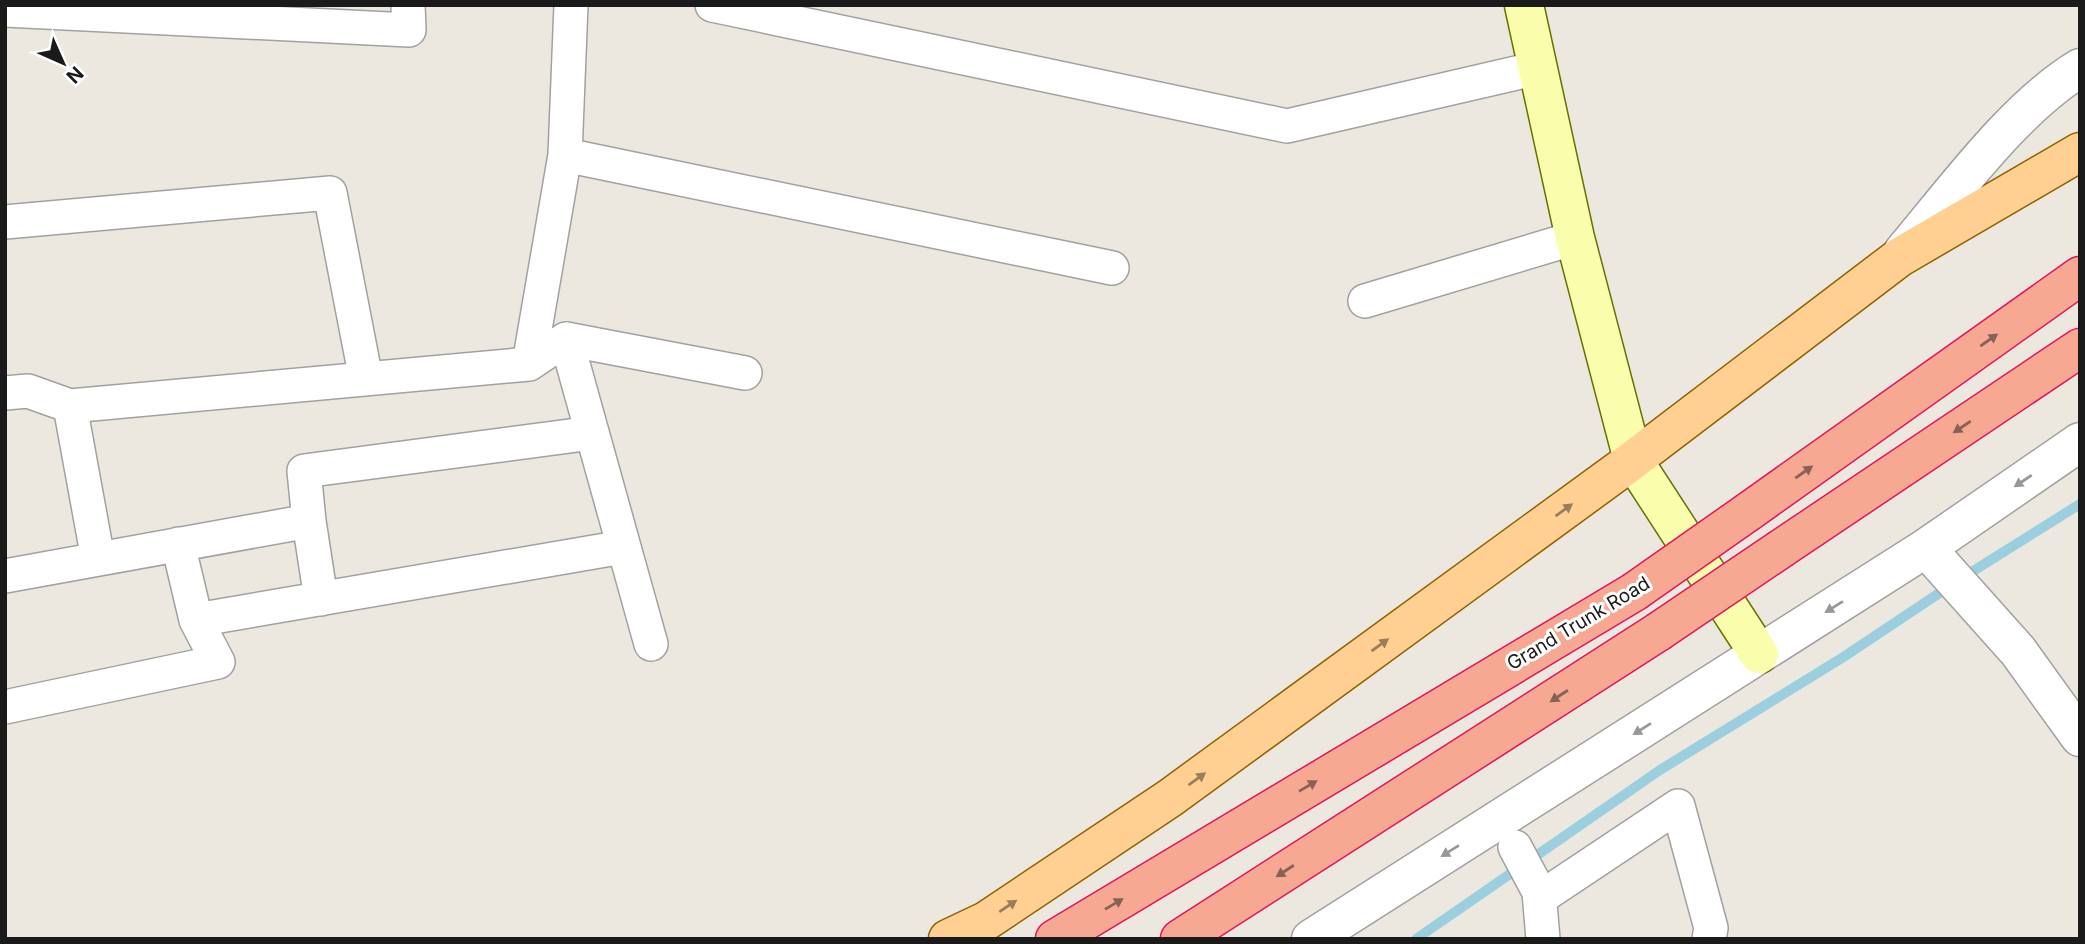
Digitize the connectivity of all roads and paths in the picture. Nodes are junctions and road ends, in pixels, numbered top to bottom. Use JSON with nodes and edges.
{"nodes":[{"id":1,"x":408,"y":5,"type":"edge"},
{"id":2,"x":571,"y":5,"type":"edge"},
{"id":3,"x":712,"y":5,"type":"edge"},
{"id":4,"x":1524,"y":5,"type":"edge"},
{"id":5,"x":5,"y":10,"type":"edge"},
{"id":6,"x":1538,"y":68,"type":"junction"},
{"id":7,"x":2080,"y":68,"type":"edge"},
{"id":8,"x":2080,"y":152,"type":"edge"},
{"id":9,"x":565,"y":155,"type":"junction"},
{"id":10,"x":5,"y":222,"type":"edge"},
{"id":11,"x":1575,"y":238,"type":"junction"},
{"id":12,"x":1899,"y":257,"type":"junction"},
{"id":13,"x":1112,"y":268,"type":"dead end"},
{"id":14,"x":2080,"y":276,"type":"edge"},
{"id":15,"x":1365,"y":302,"type":"dead end"},
{"id":16,"x":566,"y":339,"type":"junction"},
{"id":17,"x":2080,"y":348,"type":"edge"},
{"id":18,"x":529,"y":364,"type":"junction"},
{"id":19,"x":744,"y":373,"type":"dead end"},
{"id":20,"x":366,"y":379,"type":"junction"},
{"id":21,"x":5,"y":393,"type":"edge"},
{"id":22,"x":71,"y":406,"type":"junction"},
{"id":23,"x":592,"y":433,"type":"junction"},
{"id":24,"x":2080,"y":442,"type":"edge"},
{"id":25,"x":1633,"y":460,"type":"junction"},
{"id":26,"x":309,"y":521,"type":"junction"},
{"id":27,"x":178,"y":544,"type":"junction"},
{"id":28,"x":623,"y":547,"type":"junction"},
{"id":29,"x":1934,"y":557,"type":"junction"},
{"id":30,"x":98,"y":559,"type":"junction"},
{"id":31,"x":5,"y":576,"type":"edge"},
{"id":32,"x":321,"y":599,"type":"junction"},
{"id":33,"x":196,"y":620,"type":"junction"},
{"id":34,"x":651,"y":644,"type":"dead end"},
{"id":35,"x":1759,"y":654,"type":"junction"},
{"id":36,"x":5,"y":707,"type":"edge"},
{"id":37,"x":2080,"y":737,"type":"edge"},
{"id":38,"x":1515,"y":847,"type":"dead end"},
{"id":39,"x":1539,"y":895,"type":"junction"},
{"id":40,"x":948,"y":939,"type":"edge"},
{"id":41,"x":1055,"y":939,"type":"edge"},
{"id":42,"x":1180,"y":939,"type":"edge"},
{"id":43,"x":1311,"y":939,"type":"edge"},
{"id":44,"x":1543,"y":939,"type":"edge"},
{"id":45,"x":1709,"y":939,"type":"edge"}],
"edges":[{"from":1,"to":5,"type":"street"},
{"from":2,"to":9,"type":"street"},
{"from":3,"to":6,"type":"street"},
{"from":4,"to":6,"type":"main road"},
{"from":6,"to":11,"type":"main road"},
{"from":7,"to":12,"type":"street"},
{"from":8,"to":12,"type":"main road"},
{"from":9,"to":13,"type":"street"},
{"from":9,"to":18,"type":"street"},
{"from":10,"to":20,"type":"street"},
{"from":11,"to":15,"type":"street"},
{"from":11,"to":25,"type":"main road"},
{"from":12,"to":25,"type":"main road"},
{"from":41,"to":14,"type":"highway","name":"Grand Trunk Road","one_way":true,"bridge":true},
{"from":16,"to":18,"type":"street"},
{"from":16,"to":19,"type":"street"},
{"from":16,"to":23,"type":"street"},
{"from":17,"to":42,"type":"highway","one_way":true,"bridge":true},
{"from":18,"to":20,"type":"street"},
{"from":20,"to":22,"type":"street"},
{"from":21,"to":22,"type":"street"},
{"from":22,"to":30,"type":"street"},
{"from":23,"to":26,"type":"street"},
{"from":23,"to":28,"type":"street"},
{"from":24,"to":29,"type":"street","one_way":true},
{"from":25,"to":35,"type":"main road"},
{"from":40,"to":25,"type":"main road","one_way":true},
{"from":26,"to":27,"type":"street"},
{"from":26,"to":32,"type":"street"},
{"from":27,"to":30,"type":"street"},
{"from":27,"to":33,"type":"street"},
{"from":28,"to":32,"type":"street"},
{"from":28,"to":34,"type":"street"},
{"from":29,"to":35,"type":"street","one_way":true},
{"from":29,"to":37,"type":"street"},
{"from":30,"to":31,"type":"street"},
{"from":32,"to":33,"type":"street"},
{"from":33,"to":36,"type":"street"},
{"from":35,"to":43,"type":"street","one_way":true},
{"from":38,"to":39,"type":"street"},
{"from":39,"to":44,"type":"street"},
{"from":39,"to":45,"type":"street"}]}
